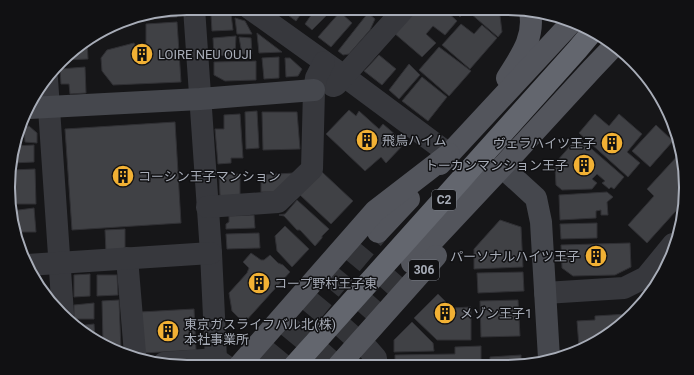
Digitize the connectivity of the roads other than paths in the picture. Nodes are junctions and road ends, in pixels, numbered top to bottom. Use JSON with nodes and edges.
{"nodes":[{"id":1,"x":194,"y":15,"type":"edge"},
{"id":2,"x":259,"y":15,"type":"edge"},
{"id":3,"x":393,"y":15,"type":"edge"},
{"id":4,"x":531,"y":16,"type":"edge"},
{"id":5,"x":568,"y":26,"type":"edge"},
{"id":6,"x":589,"y":36,"type":"edge"},
{"id":7,"x":596,"y":40,"type":"edge"},
{"id":8,"x":611,"y":50,"type":"edge"},
{"id":9,"x":324,"y":62,"type":"junction"},
{"id":10,"x":344,"y":76,"type":"junction"},
{"id":11,"x":314,"y":90,"type":"junction"},
{"id":12,"x":43,"y":94,"type":"edge"},
{"id":13,"x":200,"y":99,"type":"junction"},
{"id":14,"x":39,"y":107,"type":"edge"},
{"id":15,"x":477,"y":124,"type":"junction"},
{"id":16,"x":449,"y":154,"type":"junction"},
{"id":17,"x":502,"y":167,"type":"junction"},
{"id":18,"x":207,"y":207,"type":"junction"},
{"id":19,"x":378,"y":232,"type":"tunnel mouth"},
{"id":20,"x":667,"y":251,"type":"edge"},
{"id":21,"x":211,"y":253,"type":"junction"},
{"id":22,"x":127,"y":258,"type":"junction"},
{"id":23,"x":412,"y":263,"type":"tunnel mouth"},
{"id":24,"x":60,"y":264,"type":"junction"},
{"id":25,"x":33,"y":265,"type":"edge"},
{"id":26,"x":638,"y":291,"type":"edge"},
{"id":27,"x":545,"y":293,"type":"junction"},
{"id":28,"x":62,"y":305,"type":"edge"},
{"id":29,"x":361,"y":341,"type":"junction"},
{"id":30,"x":135,"y":352,"type":"edge"},
{"id":31,"x":548,"y":355,"type":"edge"},
{"id":32,"x":221,"y":360,"type":"edge"},
{"id":33,"x":244,"y":360,"type":"edge"},
{"id":34,"x":299,"y":360,"type":"edge"},
{"id":35,"x":312,"y":360,"type":"edge"},
{"id":36,"x":344,"y":360,"type":"edge"},
{"id":37,"x":376,"y":360,"type":"edge"}],
"edges":[{"from":1,"to":13,"type":"street"},
{"from":2,"to":9,"type":"street"},
{"from":3,"to":10,"type":"street"},
{"from":4,"to":15,"type":"main road"},
{"from":5,"to":15,"type":"main road"},
{"from":6,"to":34,"type":"highway","number":"C2"},
{"from":7,"to":35,"type":"highway","number":"C2"},
{"from":8,"to":17,"type":"main road","number":"306"},
{"from":9,"to":10,"type":"street"},
{"from":9,"to":11,"type":"street"},
{"from":10,"to":11,"type":"street"},
{"from":10,"to":16,"type":"street"},
{"from":11,"to":13,"type":"street"},
{"from":11,"to":18,"type":"street"},
{"from":12,"to":14,"type":"street"},
{"from":13,"to":14,"type":"street"},
{"from":13,"to":18,"type":"street"},
{"from":14,"to":24,"type":"street"},
{"from":15,"to":16,"type":"main road"},
{"from":16,"to":19,"type":"main road"},
{"from":16,"to":33,"type":"main road"},
{"from":17,"to":23,"type":"main road","number":"306"},
{"from":17,"to":27,"type":"street"},
{"from":17,"to":29,"type":"main road","number":"306"},
{"from":18,"to":21,"type":"street"},
{"from":20,"to":26,"type":"street"},
{"from":21,"to":22,"type":"street"},
{"from":21,"to":32,"type":"street"},
{"from":22,"to":24,"type":"street"},
{"from":22,"to":30,"type":"street"},
{"from":24,"to":25,"type":"street"},
{"from":24,"to":28,"type":"street"},
{"from":26,"to":27,"type":"street"},
{"from":27,"to":31,"type":"street"},
{"from":29,"to":36,"type":"main road","number":"306"},
{"from":29,"to":37,"type":"street"}]}
